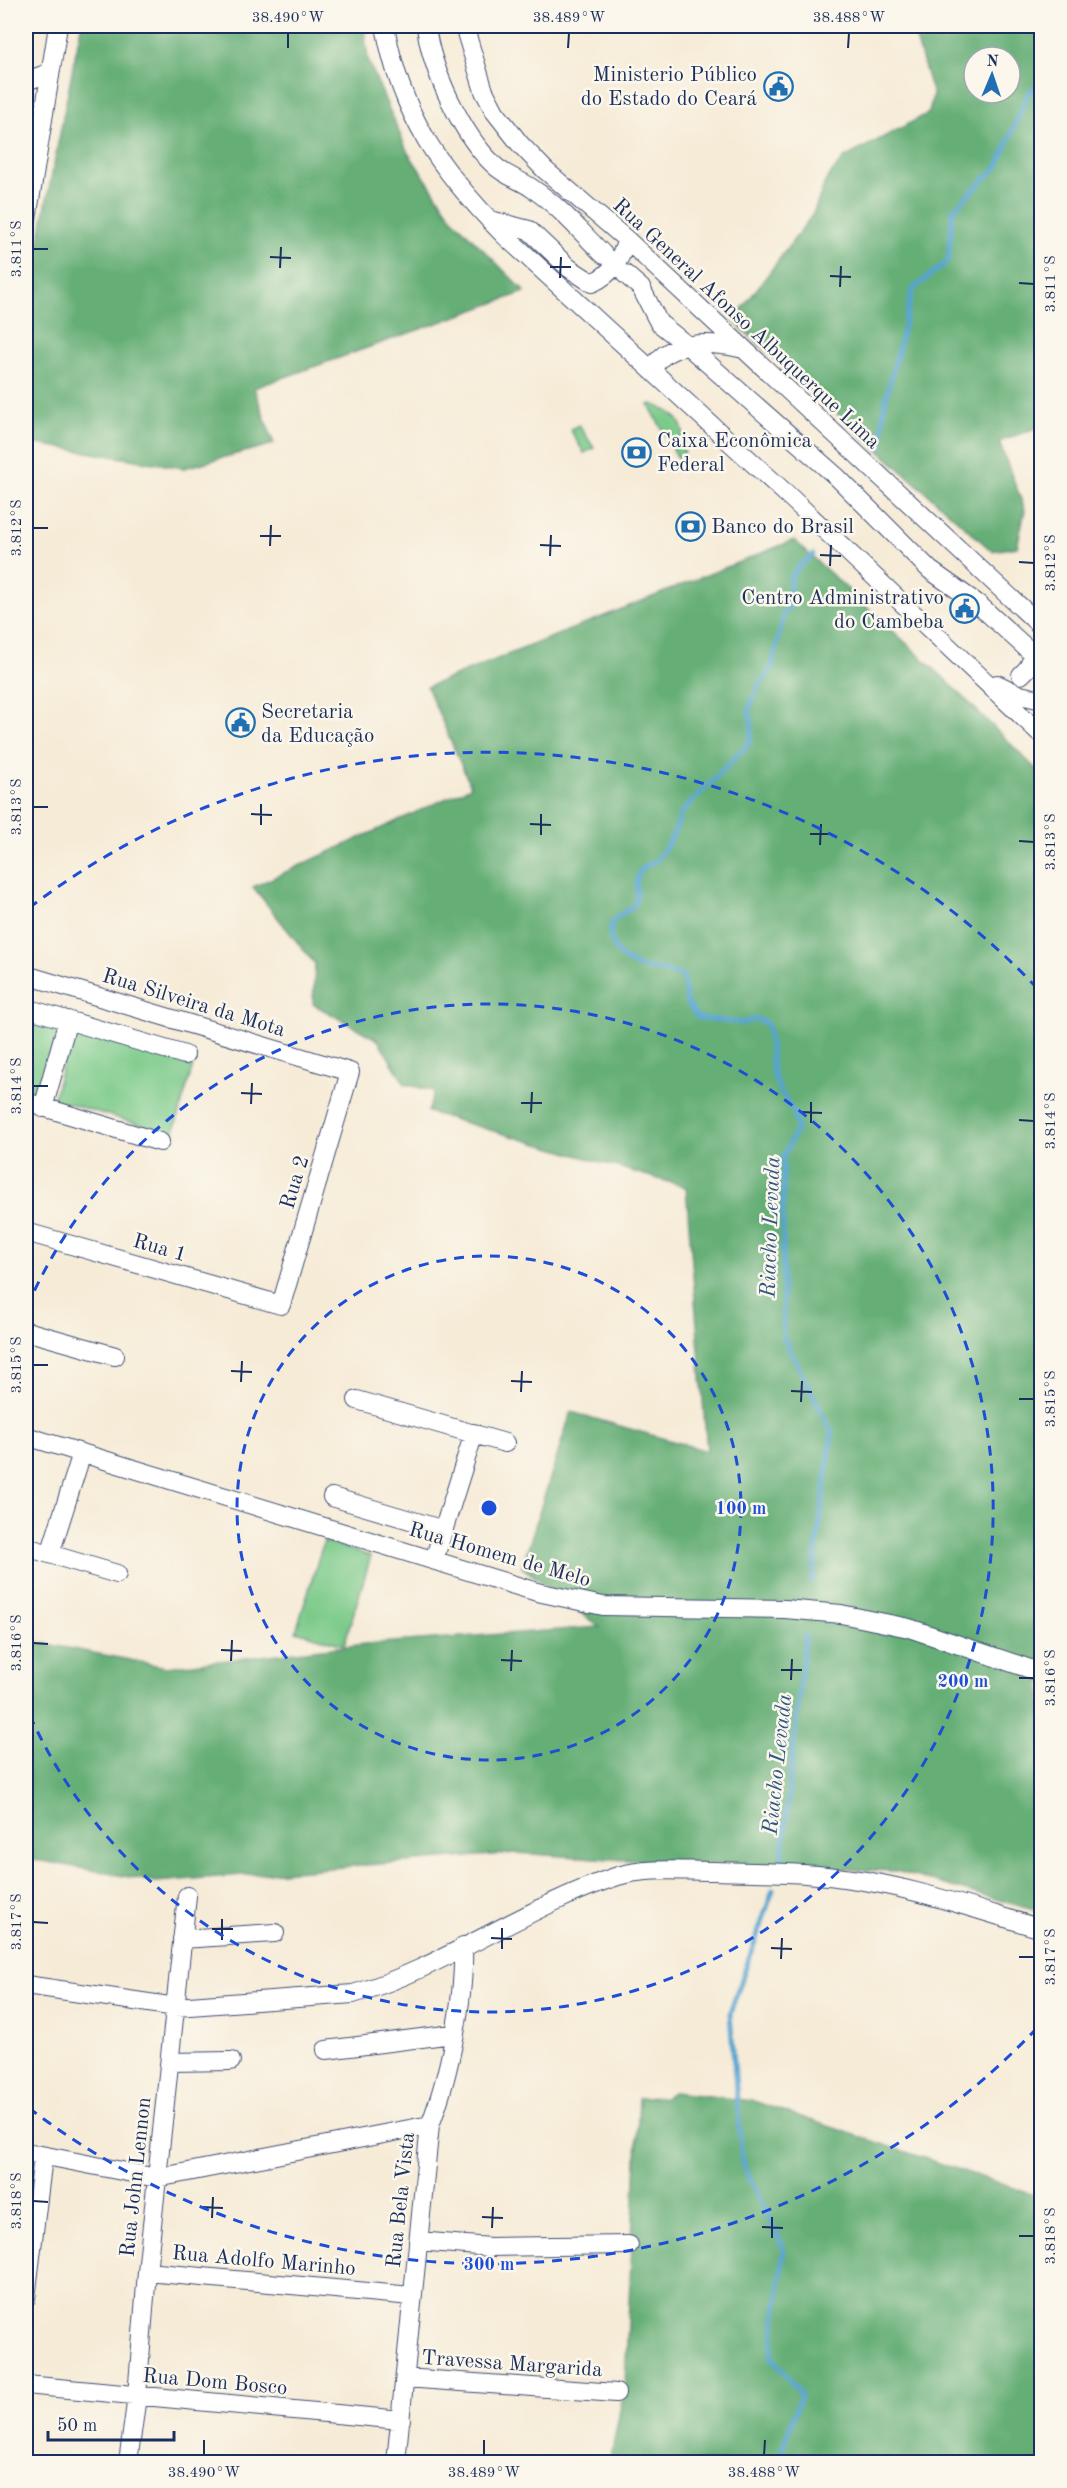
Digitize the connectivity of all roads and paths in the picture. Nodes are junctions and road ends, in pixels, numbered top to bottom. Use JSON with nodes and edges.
{"nodes":[{"id":1,"x":58,"y":26,"type":"edge"},
{"id":2,"x":385,"y":26,"type":"edge"},
{"id":3,"x":426,"y":26,"type":"edge"},
{"id":4,"x":464,"y":26,"type":"edge"},
{"id":5,"x":49,"y":74,"type":"junction"},
{"id":6,"x":26,"y":81,"type":"edge"},
{"id":7,"x":488,"y":219,"type":"junction"},
{"id":8,"x":26,"y":225,"type":"edge"},
{"id":9,"x":627,"y":240,"type":"junction"},
{"id":10,"x":604,"y":255,"type":"dead end"},
{"id":11,"x":625,"y":274,"type":"dead end"},
{"id":12,"x":688,"y":346,"type":"junction"},
{"id":13,"x":741,"y":349,"type":"junction"},
{"id":14,"x":652,"y":371,"type":"junction"},
{"id":15,"x":1041,"y":627,"type":"edge"},
{"id":16,"x":1038,"y":651,"type":"edge"},
{"id":17,"x":977,"y":673,"type":"junction"},
{"id":18,"x":1021,"y":675,"type":"dead end"},
{"id":19,"x":1041,"y":700,"type":"edge"},
{"id":20,"x":1041,"y":735,"type":"edge"},
{"id":21,"x":26,"y":975,"type":"edge"},
{"id":22,"x":26,"y":1008,"type":"edge"},
{"id":23,"x":68,"y":1020,"type":"junction"},
{"id":24,"x":185,"y":1055,"type":"dead end"},
{"id":25,"x":350,"y":1072,"type":"joint"},
{"id":26,"x":26,"y":1102,"type":"edge"},
{"id":27,"x":44,"y":1108,"type":"junction"},
{"id":28,"x":160,"y":1142,"type":"dead end"},
{"id":29,"x":26,"y":1232,"type":"edge"},
{"id":30,"x":281,"y":1305,"type":"joint"},
{"id":31,"x":26,"y":1330,"type":"edge"},
{"id":32,"x":115,"y":1356,"type":"dead end"},
{"id":33,"x":357,"y":1400,"type":"dead end"},
{"id":34,"x":474,"y":1433,"type":"junction"},
{"id":35,"x":26,"y":1436,"type":"edge"},
{"id":36,"x":505,"y":1443,"type":"dead end"},
{"id":37,"x":82,"y":1453,"type":"junction"},
{"id":38,"x":332,"y":1497,"type":"dead end"},
{"id":39,"x":444,"y":1530,"type":"junction"},
{"id":40,"x":26,"y":1547,"type":"edge"},
{"id":41,"x":50,"y":1554,"type":"junction"},
{"id":42,"x":434,"y":1560,"type":"junction"},
{"id":43,"x":117,"y":1574,"type":"dead end"},
{"id":44,"x":1041,"y":1673,"type":"edge"},
{"id":45,"x":187,"y":1896,"type":"dead end"},
{"id":46,"x":1041,"y":1929,"type":"edge"},
{"id":47,"x":275,"y":1933,"type":"dead end"},
{"id":48,"x":182,"y":1939,"type":"junction"},
{"id":49,"x":462,"y":1946,"type":"junction"},
{"id":50,"x":26,"y":1985,"type":"edge"},
{"id":51,"x":176,"y":2007,"type":"junction"},
{"id":52,"x":453,"y":2034,"type":"junction"},
{"id":53,"x":326,"y":2050,"type":"dead end"},
{"id":54,"x":231,"y":2061,"type":"dead end"},
{"id":55,"x":170,"y":2062,"type":"junction"},
{"id":56,"x":430,"y":2125,"type":"junction"},
{"id":57,"x":34,"y":2155,"type":"edge"},
{"id":58,"x":157,"y":2178,"type":"junction"},
{"id":59,"x":418,"y":2241,"type":"junction"},
{"id":60,"x":629,"y":2245,"type":"dead end"},
{"id":61,"x":147,"y":2271,"type":"junction"},
{"id":62,"x":412,"y":2296,"type":"junction"},
{"id":63,"x":26,"y":2298,"type":"edge"},
{"id":64,"x":405,"y":2378,"type":"junction"},
{"id":65,"x":26,"y":2385,"type":"edge"},
{"id":66,"x":616,"y":2393,"type":"dead end"},
{"id":67,"x":137,"y":2396,"type":"junction"},
{"id":68,"x":401,"y":2420,"type":"junction"},
{"id":69,"x":128,"y":2463,"type":"edge"},
{"id":70,"x":396,"y":2463,"type":"edge"}],
"edges":[{"from":1,"to":5,"type":"street"},
{"from":2,"to":7,"type":"street"},
{"from":3,"to":10,"type":"street"},
{"from":4,"to":9,"type":"street","name":"Rua General Afonso Albuquerque Lima"},
{"from":5,"to":6,"type":"street"},
{"from":5,"to":8,"type":"street"},
{"from":7,"to":9,"type":"street"},
{"from":7,"to":14,"type":"street"},
{"from":9,"to":13,"type":"street","name":"Rua General Afonso Albuquerque Lima"},
{"from":11,"to":12,"type":"street"},
{"from":12,"to":13,"type":"street"},
{"from":12,"to":14,"type":"street"},
{"from":12,"to":16,"type":"street"},
{"from":13,"to":15,"type":"street","name":"Rua General Afonso Albuquerque Lima"},
{"from":14,"to":17,"type":"street"},
{"from":16,"to":18,"type":"street"},
{"from":17,"to":19,"type":"street"},
{"from":17,"to":20,"type":"street"},
{"from":21,"to":25,"type":"street","name":"Rua Silveira da Mota"},
{"from":22,"to":23,"type":"street"},
{"from":23,"to":24,"type":"street"},
{"from":23,"to":27,"type":"street"},
{"from":25,"to":30,"type":"street","name":"Rua 2"},
{"from":26,"to":27,"type":"street"},
{"from":27,"to":28,"type":"street"},
{"from":29,"to":30,"type":"street","name":"Rua 1"},
{"from":31,"to":32,"type":"street"},
{"from":33,"to":34,"type":"street"},
{"from":34,"to":36,"type":"street"},
{"from":34,"to":39,"type":"street"},
{"from":35,"to":37,"type":"street","name":"Rua Homem de Melo"},
{"from":37,"to":41,"type":"street"},
{"from":37,"to":42,"type":"street","name":"Rua Homem de Melo"},
{"from":38,"to":39,"type":"street"},
{"from":39,"to":42,"type":"street"},
{"from":40,"to":41,"type":"street"},
{"from":41,"to":43,"type":"street"},
{"from":42,"to":44,"type":"street","name":"Rua Homem de Melo"},
{"from":45,"to":48,"type":"street","name":"Rua John Lennon"},
{"from":46,"to":49,"type":"street"},
{"from":47,"to":48,"type":"street"},
{"from":48,"to":51,"type":"street","name":"Rua John Lennon"},
{"from":49,"to":51,"type":"street"},
{"from":49,"to":52,"type":"street","name":"Rua Bela Vista"},
{"from":50,"to":51,"type":"street"},
{"from":51,"to":55,"type":"street","name":"Rua John Lennon"},
{"from":52,"to":53,"type":"street"},
{"from":52,"to":56,"type":"street","name":"Rua Bela Vista"},
{"from":54,"to":55,"type":"street"},
{"from":55,"to":58,"type":"street","name":"Rua John Lennon"},
{"from":56,"to":58,"type":"street"},
{"from":56,"to":59,"type":"street","name":"Rua Bela Vista"},
{"from":57,"to":58,"type":"street"},
{"from":57,"to":63,"type":"street"},
{"from":58,"to":61,"type":"street","name":"Rua John Lennon"},
{"from":59,"to":60,"type":"street"},
{"from":59,"to":62,"type":"street","name":"Rua Bela Vista"},
{"from":61,"to":62,"type":"street","name":"Rua Adolfo Marinho"},
{"from":61,"to":67,"type":"street","name":"Rua John Lennon"},
{"from":62,"to":64,"type":"street","name":"Rua Bela Vista"},
{"from":64,"to":66,"type":"street","name":"Travessa Margarida"},
{"from":64,"to":68,"type":"street","name":"Rua Bela Vista"},
{"from":65,"to":67,"type":"street","name":"Rua Dom Bosco"},
{"from":67,"to":68,"type":"street","name":"Rua Dom Bosco"},
{"from":67,"to":69,"type":"street","name":"Rua John Lennon"},
{"from":68,"to":70,"type":"street","name":"Rua Bela Vista"}]}
